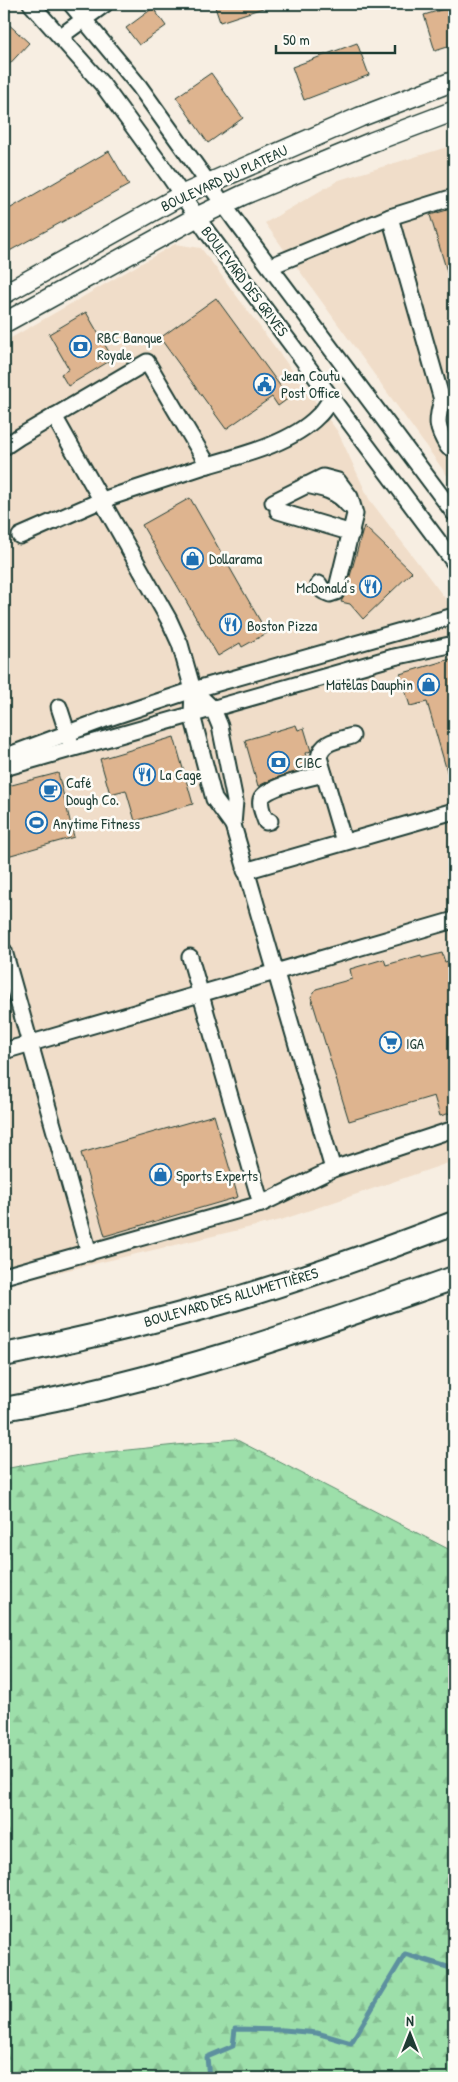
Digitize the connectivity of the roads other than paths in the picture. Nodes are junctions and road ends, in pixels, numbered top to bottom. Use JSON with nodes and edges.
{"nodes":[{"id":1,"x":31,"y":4,"type":"edge"},
{"id":2,"x":71,"y":4,"type":"edge"},
{"id":3,"x":105,"y":4,"type":"edge"},
{"id":4,"x":85,"y":18,"type":"junction"},
{"id":5,"x":62,"y":36,"type":"junction"},
{"id":6,"x":454,"y":81,"type":"edge"},
{"id":7,"x":454,"y":111,"type":"edge"},
{"id":8,"x":208,"y":182,"type":"junction"},
{"id":9,"x":182,"y":195,"type":"junction"},
{"id":10,"x":454,"y":197,"type":"edge"},
{"id":11,"x":223,"y":204,"type":"junction"},
{"id":12,"x":197,"y":217,"type":"junction"},
{"id":13,"x":390,"y":217,"type":"junction"},
{"id":14,"x":271,"y":266,"type":"junction"},
{"id":15,"x":4,"y":294,"type":"edge"},
{"id":16,"x":4,"y":324,"type":"edge"},
{"id":17,"x":332,"y":398,"type":"junction"},
{"id":18,"x":54,"y":416,"type":"junction"},
{"id":19,"x":4,"y":447,"type":"edge"},
{"id":20,"x":448,"y":447,"type":"dead end"},
{"id":21,"x":208,"y":465,"type":"junction"},
{"id":22,"x":102,"y":500,"type":"junction"},
{"id":23,"x":454,"y":513,"type":"edge"},
{"id":24,"x":352,"y":533,"type":"junction"},
{"id":25,"x":20,"y":536,"type":"dead end"},
{"id":26,"x":454,"y":562,"type":"edge"},
{"id":27,"x":319,"y":584,"type":"dead end"},
{"id":28,"x":454,"y":616,"type":"edge"},
{"id":29,"x":454,"y":644,"type":"edge"},
{"id":30,"x":193,"y":690,"type":"junction"},
{"id":31,"x":59,"y":707,"type":"dead end"},
{"id":32,"x":213,"y":709,"type":"junction"},
{"id":33,"x":192,"y":715,"type":"junction"},
{"id":34,"x":68,"y":734,"type":"junction"},
{"id":35,"x":352,"y":736,"type":"dead end"},
{"id":36,"x":72,"y":748,"type":"junction"},
{"id":37,"x":4,"y":757,"type":"edge"},
{"id":38,"x":4,"y":768,"type":"edge"},
{"id":39,"x":324,"y":774,"type":"junction"},
{"id":40,"x":454,"y":811,"type":"edge"},
{"id":41,"x":270,"y":821,"type":"dead end"},
{"id":42,"x":233,"y":825,"type":"junction"},
{"id":43,"x":344,"y":842,"type":"junction"},
{"id":44,"x":245,"y":871,"type":"junction"},
{"id":45,"x":454,"y":920,"type":"edge"},
{"id":46,"x":4,"y":951,"type":"edge"},
{"id":47,"x":190,"y":957,"type":"dead end"},
{"id":48,"x":277,"y":972,"type":"junction"},
{"id":49,"x":201,"y":995,"type":"junction"},
{"id":50,"x":30,"y":1044,"type":"junction"},
{"id":51,"x":4,"y":1051,"type":"edge"},
{"id":52,"x":454,"y":1128,"type":"edge"},
{"id":53,"x":333,"y":1169,"type":"junction"},
{"id":54,"x":261,"y":1204,"type":"junction"},
{"id":55,"x":454,"y":1223,"type":"edge"},
{"id":56,"x":89,"y":1253,"type":"junction"},
{"id":57,"x":4,"y":1276,"type":"edge"},
{"id":58,"x":454,"y":1278,"type":"edge"},
{"id":59,"x":4,"y":1356,"type":"edge"},
{"id":60,"x":4,"y":1410,"type":"edge"}],
"edges":[{"from":1,"to":5,"type":"street","name":"BOULEVARD DES GRIVES"},
{"from":2,"to":4,"type":"street","name":"BOULEVARD DES GRIVES"},
{"from":3,"to":4,"type":"street"},
{"from":4,"to":5,"type":"street"},
{"from":4,"to":8,"type":"street","name":"BOULEVARD DES GRIVES"},
{"from":5,"to":9,"type":"street","name":"BOULEVARD DES GRIVES"},
{"from":6,"to":8,"type":"main road","name":"BOULEVARD DU PLATEAU"},
{"from":7,"to":11,"type":"main road","name":"BOULEVARD DU PLATEAU"},
{"from":8,"to":9,"type":"main road","name":"BOULEVARD DU PLATEAU"},
{"from":8,"to":11,"type":"street","name":"BOULEVARD DES GRIVES"},
{"from":9,"to":12,"type":"street","name":"BOULEVARD DES GRIVES"},
{"from":9,"to":15,"type":"main road","name":"BOULEVARD DU PLATEAU"},
{"from":10,"to":13,"type":"street"},
{"from":11,"to":12,"type":"main road","name":"BOULEVARD DU PLATEAU"},
{"from":11,"to":14,"type":"street","name":"BOULEVARD DES GRIVES"},
{"from":12,"to":16,"type":"main road","name":"BOULEVARD DU PLATEAU"},
{"from":12,"to":17,"type":"street","name":"BOULEVARD DES GRIVES"},
{"from":13,"to":14,"type":"street"},
{"from":13,"to":20,"type":"street"},
{"from":14,"to":23,"type":"street","name":"BOULEVARD DES GRIVES"},
{"from":17,"to":21,"type":"street"},
{"from":17,"to":26,"type":"street","name":"BOULEVARD DES GRIVES"},
{"from":18,"to":19,"type":"street"},
{"from":18,"to":21,"type":"street"},
{"from":18,"to":22,"type":"street"},
{"from":21,"to":22,"type":"street"},
{"from":22,"to":25,"type":"street"},
{"from":22,"to":30,"type":"street"},
{"from":24,"to":24,"type":"street"},
{"from":24,"to":27,"type":"street"},
{"from":28,"to":30,"type":"street"},
{"from":29,"to":32,"type":"street"},
{"from":30,"to":32,"type":"street"},
{"from":30,"to":33,"type":"street"},
{"from":30,"to":34,"type":"street"},
{"from":31,"to":34,"type":"street"},
{"from":32,"to":33,"type":"street"},
{"from":32,"to":42,"type":"street"},
{"from":33,"to":36,"type":"street"},
{"from":33,"to":42,"type":"street"},
{"from":34,"to":36,"type":"street"},
{"from":34,"to":37,"type":"street"},
{"from":35,"to":39,"type":"street"},
{"from":36,"to":38,"type":"street"},
{"from":39,"to":41,"type":"street"},
{"from":39,"to":43,"type":"street"},
{"from":40,"to":43,"type":"street"},
{"from":42,"to":44,"type":"street"},
{"from":43,"to":44,"type":"street"},
{"from":44,"to":48,"type":"street"},
{"from":45,"to":48,"type":"street"},
{"from":46,"to":50,"type":"street"},
{"from":47,"to":49,"type":"street"},
{"from":48,"to":49,"type":"street"},
{"from":48,"to":53,"type":"street"},
{"from":49,"to":50,"type":"street"},
{"from":49,"to":54,"type":"street"},
{"from":50,"to":51,"type":"street"},
{"from":50,"to":56,"type":"street"},
{"from":52,"to":53,"type":"street"},
{"from":53,"to":54,"type":"street"},
{"from":54,"to":56,"type":"street"},
{"from":55,"to":59,"type":"highway","name":"BOULEVARD DES ALLUMETTIÈRES"},
{"from":56,"to":57,"type":"street"},
{"from":58,"to":60,"type":"highway"}]}
